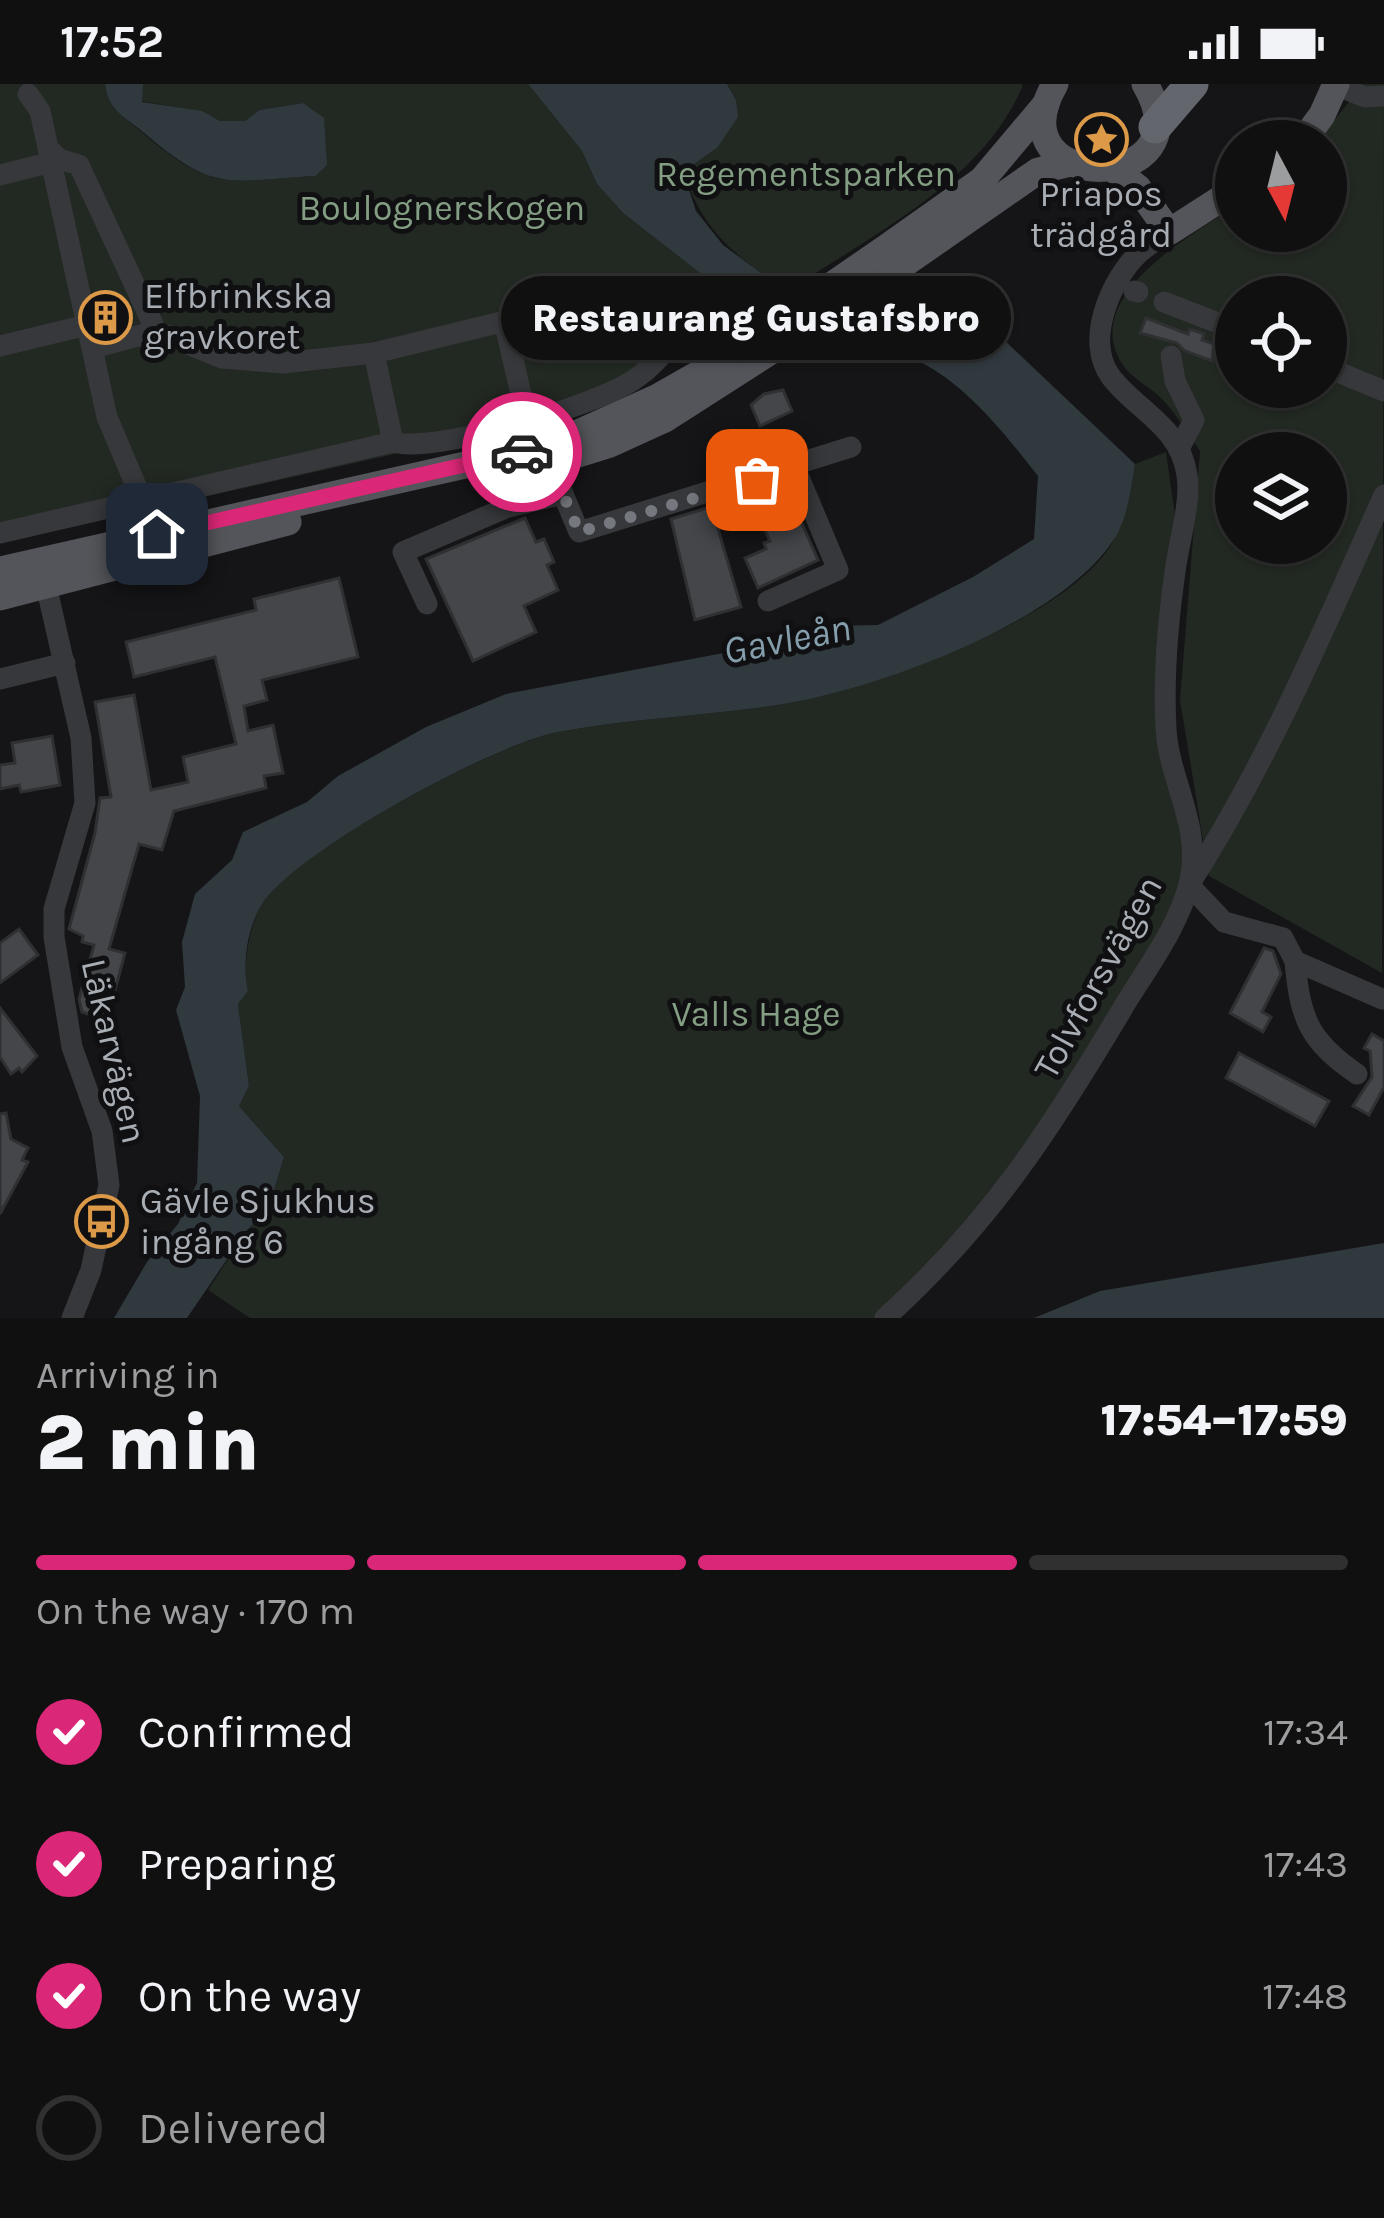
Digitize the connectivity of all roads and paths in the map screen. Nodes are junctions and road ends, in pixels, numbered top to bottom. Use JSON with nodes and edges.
{"nodes":[{"id":1,"x":1145,"y":84,"type":"edge"},
{"id":2,"x":1192,"y":84,"type":"edge"},
{"id":3,"x":1335,"y":84,"type":"edge"},
{"id":4,"x":1052,"y":91,"type":"edge"},
{"id":5,"x":28,"y":94,"type":"dead end"},
{"id":6,"x":1384,"y":96,"type":"edge"},
{"id":7,"x":1319,"y":120,"type":"edge"},
{"id":8,"x":1150,"y":138,"type":"junction"},
{"id":9,"x":50,"y":156,"type":"junction"},
{"id":10,"x":1071,"y":164,"type":"junction"},
{"id":11,"x":1114,"y":170,"type":"junction"},
{"id":12,"x":0,"y":175,"type":"edge"},
{"id":13,"x":1215,"y":202,"type":"edge"},
{"id":14,"x":1176,"y":227,"type":"junction"},
{"id":15,"x":866,"y":276,"type":"junction"},
{"id":16,"x":1164,"y":302,"type":"dead end"},
{"id":17,"x":504,"y":321,"type":"junction"},
{"id":18,"x":1215,"y":322,"type":"edge"},
{"id":19,"x":87,"y":325,"type":"junction"},
{"id":20,"x":156,"y":331,"type":"junction"},
{"id":21,"x":0,"y":346,"type":"edge"},
{"id":22,"x":93,"y":348,"type":"junction"},
{"id":23,"x":374,"y":352,"type":"junction"},
{"id":24,"x":1172,"y":356,"type":"dead end"},
{"id":25,"x":1347,"y":376,"type":"edge"},
{"id":26,"x":1384,"y":391,"type":"edge"},
{"id":27,"x":527,"y":420,"type":"junction"},
{"id":28,"x":393,"y":442,"type":"junction"},
{"id":29,"x":851,"y":447,"type":"dead end"},
{"id":30,"x":1180,"y":447,"type":"junction"},
{"id":31,"x":551,"y":454,"type":"junction"},
{"id":32,"x":795,"y":468,"type":"junction"},
{"id":33,"x":562,"y":494,"type":"junction"},
{"id":34,"x":1384,"y":495,"type":"edge"},
{"id":35,"x":142,"y":500,"type":"junction"},
{"id":36,"x":0,"y":533,"type":"edge"},
{"id":37,"x":0,"y":569,"type":"edge"},
{"id":38,"x":43,"y":573,"type":"junction"},
{"id":39,"x":0,"y":597,"type":"edge"},
{"id":40,"x":768,"y":601,"type":"dead end"},
{"id":41,"x":427,"y":604,"type":"dead end"},
{"id":42,"x":65,"y":663,"type":"junction"},
{"id":43,"x":0,"y":679,"type":"edge"},
{"id":44,"x":1189,"y":885,"type":"junction"},
{"id":45,"x":1295,"y":961,"type":"junction"},
{"id":46,"x":1382,"y":999,"type":"edge"},
{"id":47,"x":1357,"y":1074,"type":"dead end"},
{"id":48,"x":72,"y":1318,"type":"edge"},
{"id":49,"x":885,"y":1318,"type":"edge"}],
"edges":[{"from":1,"to":8,"type":"main road"},
{"from":2,"to":8,"type":"highway"},
{"from":3,"to":6,"type":"street"},
{"from":3,"to":7,"type":"main road"},
{"from":4,"to":10,"type":"main road"},
{"from":4,"to":15,"type":"main road"},
{"from":5,"to":9,"type":"street"},
{"from":8,"to":11,"type":"main road"},
{"from":8,"to":14,"type":"main road"},
{"from":9,"to":12,"type":"street"},
{"from":9,"to":19,"type":"street"},
{"from":9,"to":20,"type":"street"},
{"from":10,"to":11,"type":"main road"},
{"from":10,"to":15,"type":"main road"},
{"from":11,"to":14,"type":"main road"},
{"from":13,"to":14,"type":"main road"},
{"from":14,"to":30,"type":"street"},
{"from":15,"to":31,"type":"main road"},
{"from":16,"to":18,"type":"street"},
{"from":17,"to":23,"type":"street"},
{"from":17,"to":27,"type":"street"},
{"from":17,"to":27,"type":"street"},
{"from":19,"to":21,"type":"street"},
{"from":19,"to":22,"type":"street"},
{"from":20,"to":22,"type":"street"},
{"from":20,"to":23,"type":"street"},
{"from":22,"to":35,"type":"street"},
{"from":23,"to":28,"type":"street"},
{"from":24,"to":30,"type":"street","name":"Tolvforsvägen"},
{"from":25,"to":26,"type":"street"},
{"from":27,"to":28,"type":"street"},
{"from":28,"to":35,"type":"street"},
{"from":29,"to":32,"type":"street"},
{"from":30,"to":44,"type":"street","name":"Tolvforsvägen"},
{"from":31,"to":33,"type":"street"},
{"from":31,"to":38,"type":"main road"},
{"from":32,"to":33,"type":"street"},
{"from":32,"to":40,"type":"street"},
{"from":33,"to":41,"type":"street"},
{"from":34,"to":44,"type":"street"},
{"from":35,"to":36,"type":"street"},
{"from":37,"to":38,"type":"main road"},
{"from":38,"to":39,"type":"main road"},
{"from":38,"to":42,"type":"street","name":"Läkarvägen"},
{"from":42,"to":43,"type":"street"},
{"from":42,"to":48,"type":"street","name":"Läkarvägen"},
{"from":44,"to":45,"type":"street"},
{"from":44,"to":49,"type":"street","name":"Tolvforsvägen"},
{"from":45,"to":46,"type":"street"},
{"from":45,"to":47,"type":"street"}]}
